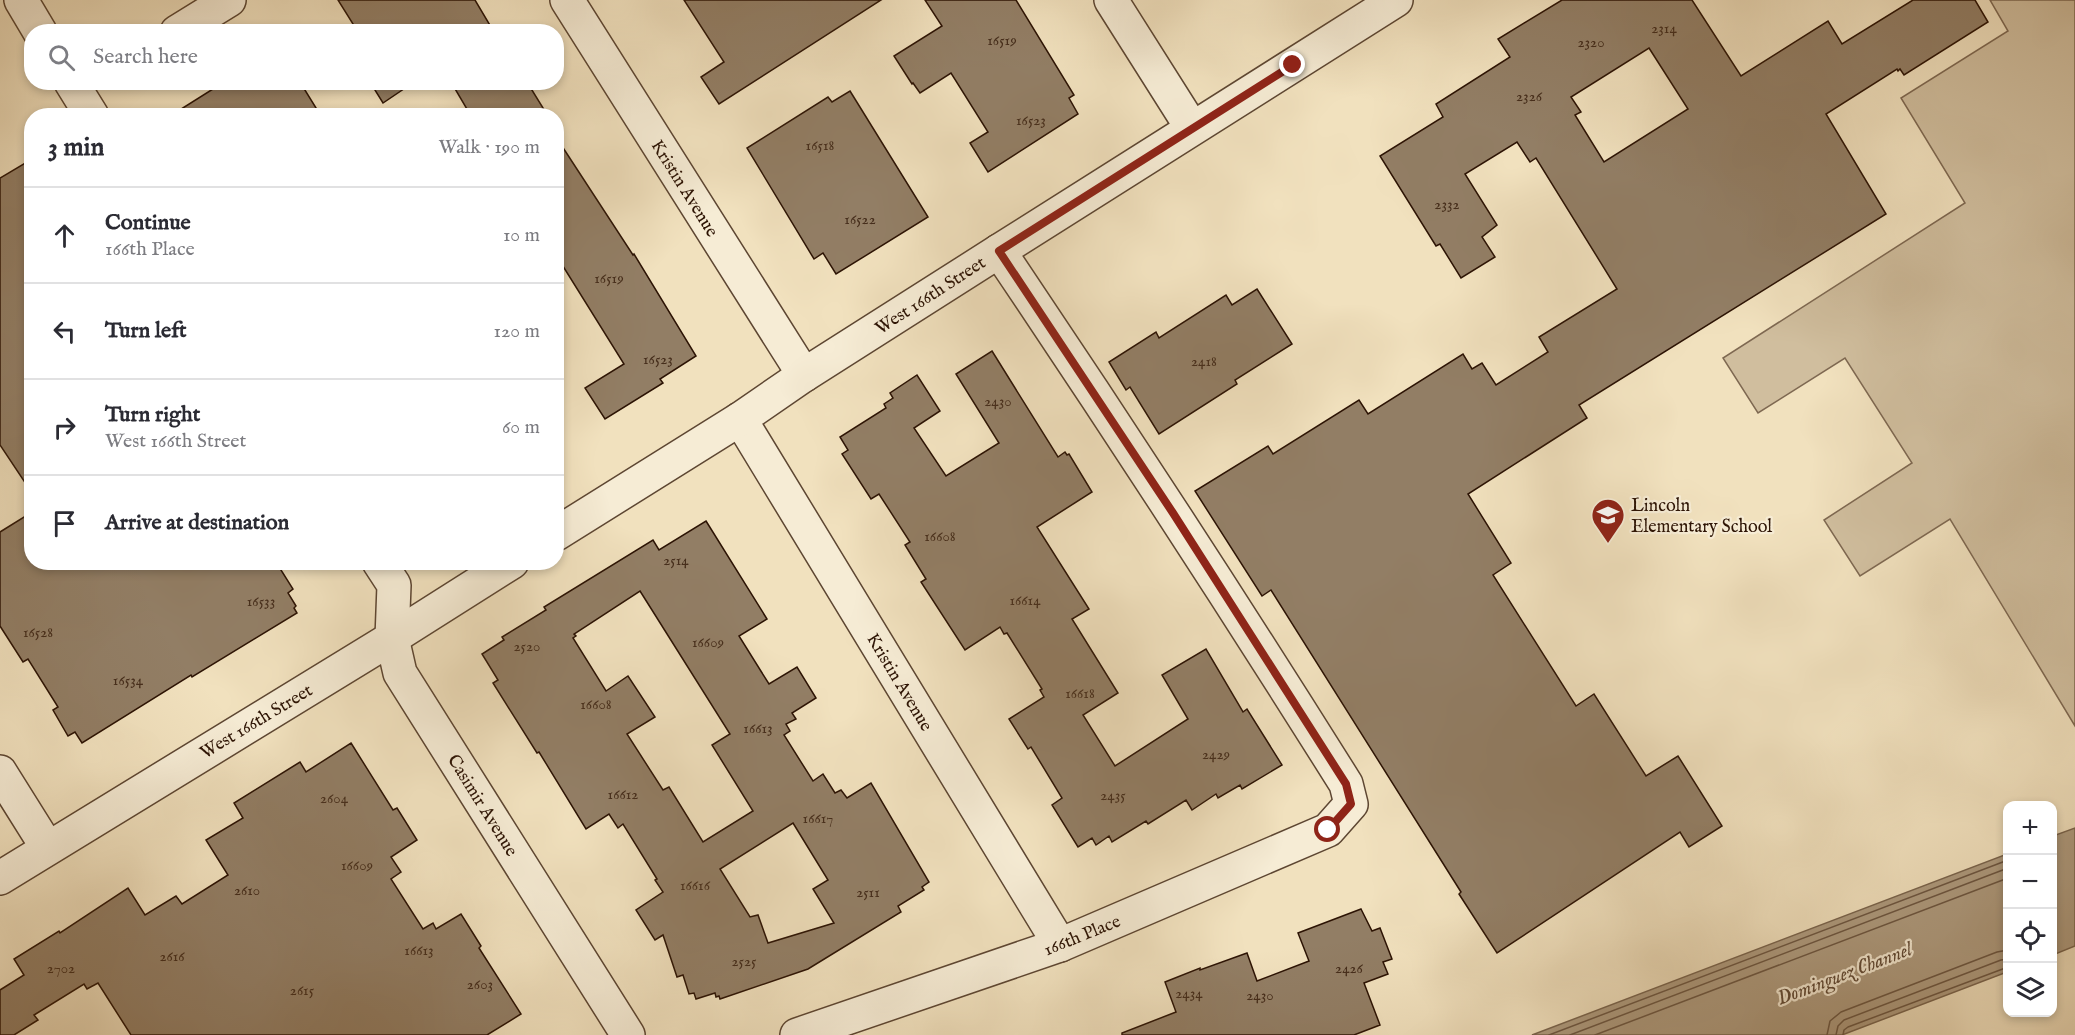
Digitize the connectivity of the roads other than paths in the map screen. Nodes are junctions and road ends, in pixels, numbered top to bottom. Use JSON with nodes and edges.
{"nodes":[{"id":1,"x":21,"y":0,"type":"edge"},
{"id":2,"x":229,"y":0,"type":"edge"},
{"id":3,"x":567,"y":0,"type":"edge"},
{"id":4,"x":1111,"y":0,"type":"edge"},
{"id":5,"x":1396,"y":0,"type":"edge"},
{"id":6,"x":35,"y":24,"type":"edge"},
{"id":7,"x":190,"y":24,"type":"edge"},
{"id":8,"x":1192,"y":128,"type":"junction"},
{"id":9,"x":999,"y":251,"type":"junction"},
{"id":10,"x":804,"y":375,"type":"junction"},
{"id":11,"x":740,"y":419,"type":"junction"},
{"id":12,"x":564,"y":529,"type":"edge"},
{"id":13,"x":384,"y":570,"type":"edge"},
{"id":14,"x":499,"y":570,"type":"edge"},
{"id":15,"x":392,"y":638,"type":"junction"},
{"id":16,"x":0,"y":772,"type":"edge"},
{"id":17,"x":47,"y":847,"type":"junction"},
{"id":18,"x":0,"y":878,"type":"edge"},
{"id":19,"x":1060,"y":945,"type":"junction"},
{"id":20,"x":628,"y":1035,"type":"edge"},
{"id":21,"x":797,"y":1035,"type":"edge"}],
"edges":[{"from":1,"to":6,"type":"street"},
{"from":2,"to":7,"type":"street"},
{"from":3,"to":10,"type":"street","name":"Kristin Avenue"},
{"from":4,"to":8,"type":"street"},
{"from":5,"to":8,"type":"street","name":"West 166th Street"},
{"from":8,"to":9,"type":"street","name":"West 166th Street"},
{"from":9,"to":10,"type":"street","name":"West 166th Street"},
{"from":9,"to":19,"type":"street","name":"166th Place"},
{"from":10,"to":11,"type":"street","name":"West 166th Street"},
{"from":11,"to":12,"type":"street","name":"West 166th Street"},
{"from":11,"to":19,"type":"street","name":"Kristin Avenue"},
{"from":13,"to":15,"type":"street","name":"Casimir Avenue"},
{"from":14,"to":15,"type":"street","name":"West 166th Street"},
{"from":15,"to":17,"type":"street","name":"West 166th Street"},
{"from":15,"to":20,"type":"street","name":"Casimir Avenue"},
{"from":16,"to":17,"type":"street"},
{"from":17,"to":18,"type":"street","name":"West 166th Street"},
{"from":19,"to":21,"type":"street","name":"166th Place"}]}
